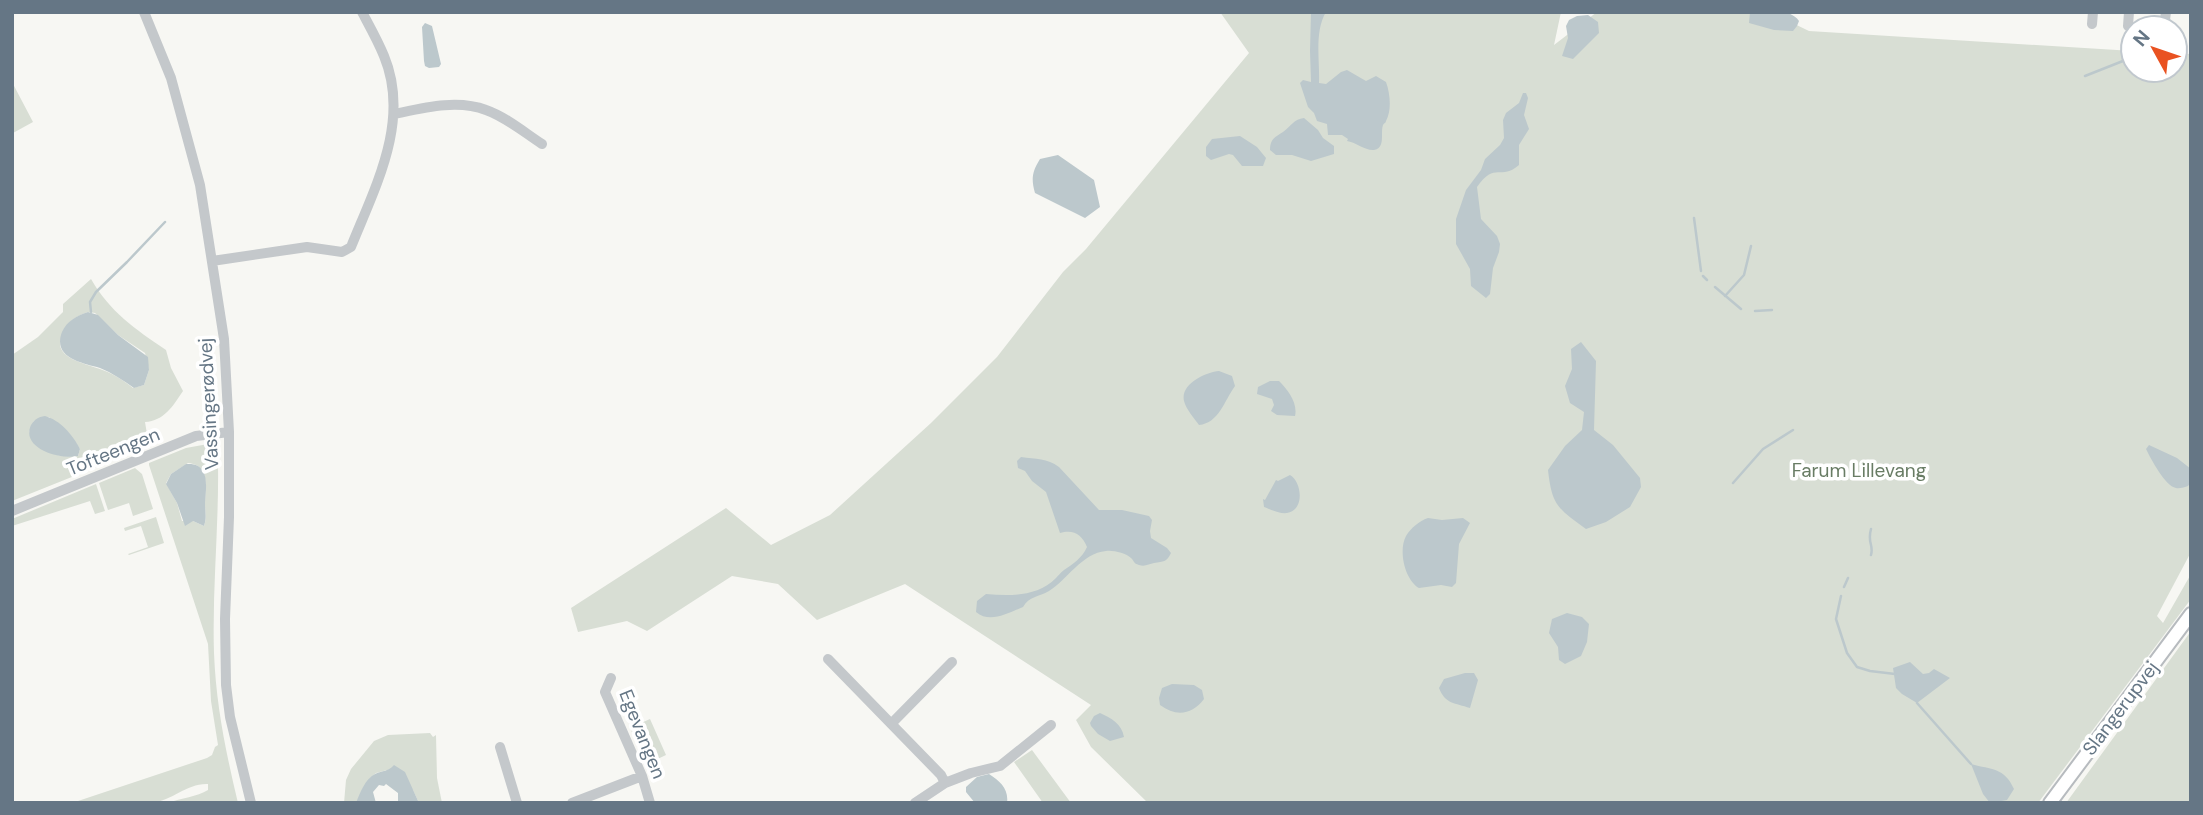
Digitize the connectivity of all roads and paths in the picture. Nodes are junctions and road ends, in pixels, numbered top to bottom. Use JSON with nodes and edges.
{"nodes":[{"id":1,"x":144,"y":12,"type":"edge"},
{"id":2,"x":362,"y":12,"type":"edge"},
{"id":3,"x":2093,"y":12,"type":"edge"},
{"id":4,"x":2092,"y":24,"type":"dead end"},
{"id":5,"x":394,"y":114,"type":"junction"},
{"id":6,"x":542,"y":144,"type":"dead end"},
{"id":7,"x":212,"y":261,"type":"junction"},
{"id":8,"x":229,"y":432,"type":"junction"},
{"id":9,"x":12,"y":511,"type":"edge"},
{"id":10,"x":2191,"y":614,"type":"edge"},
{"id":11,"x":828,"y":659,"type":"dead end"},
{"id":12,"x":952,"y":662,"type":"dead end"},
{"id":13,"x":611,"y":678,"type":"dead end"},
{"id":14,"x":892,"y":723,"type":"junction"},
{"id":15,"x":1051,"y":725,"type":"dead end"},
{"id":16,"x":500,"y":747,"type":"dead end"},
{"id":17,"x":642,"y":776,"type":"junction"},
{"id":18,"x":945,"y":783,"type":"junction"},
{"id":19,"x":251,"y":803,"type":"edge"},
{"id":20,"x":517,"y":803,"type":"edge"},
{"id":21,"x":572,"y":803,"type":"edge"},
{"id":22,"x":650,"y":803,"type":"edge"},
{"id":23,"x":915,"y":803,"type":"edge"},
{"id":24,"x":2050,"y":803,"type":"edge"}],
"edges":[{"from":1,"to":7,"type":"street","name":"Vassingerødvej"},
{"from":2,"to":5,"type":"street"},
{"from":3,"to":4,"type":"street"},
{"from":5,"to":6,"type":"street"},
{"from":5,"to":7,"type":"street"},
{"from":7,"to":8,"type":"street","name":"Vassingerødvej"},
{"from":8,"to":9,"type":"street","name":"Tofteengen"},
{"from":8,"to":19,"type":"street","name":"Vassingerødvej"},
{"from":10,"to":24,"type":"main road","name":"Slangerupvej"},
{"from":11,"to":14,"type":"street"},
{"from":12,"to":14,"type":"street"},
{"from":13,"to":17,"type":"street","name":"Egevangen"},
{"from":14,"to":18,"type":"street"},
{"from":15,"to":18,"type":"street"},
{"from":16,"to":20,"type":"street"},
{"from":17,"to":21,"type":"street"},
{"from":17,"to":22,"type":"street","name":"Egevangen"},
{"from":18,"to":23,"type":"street"}]}
